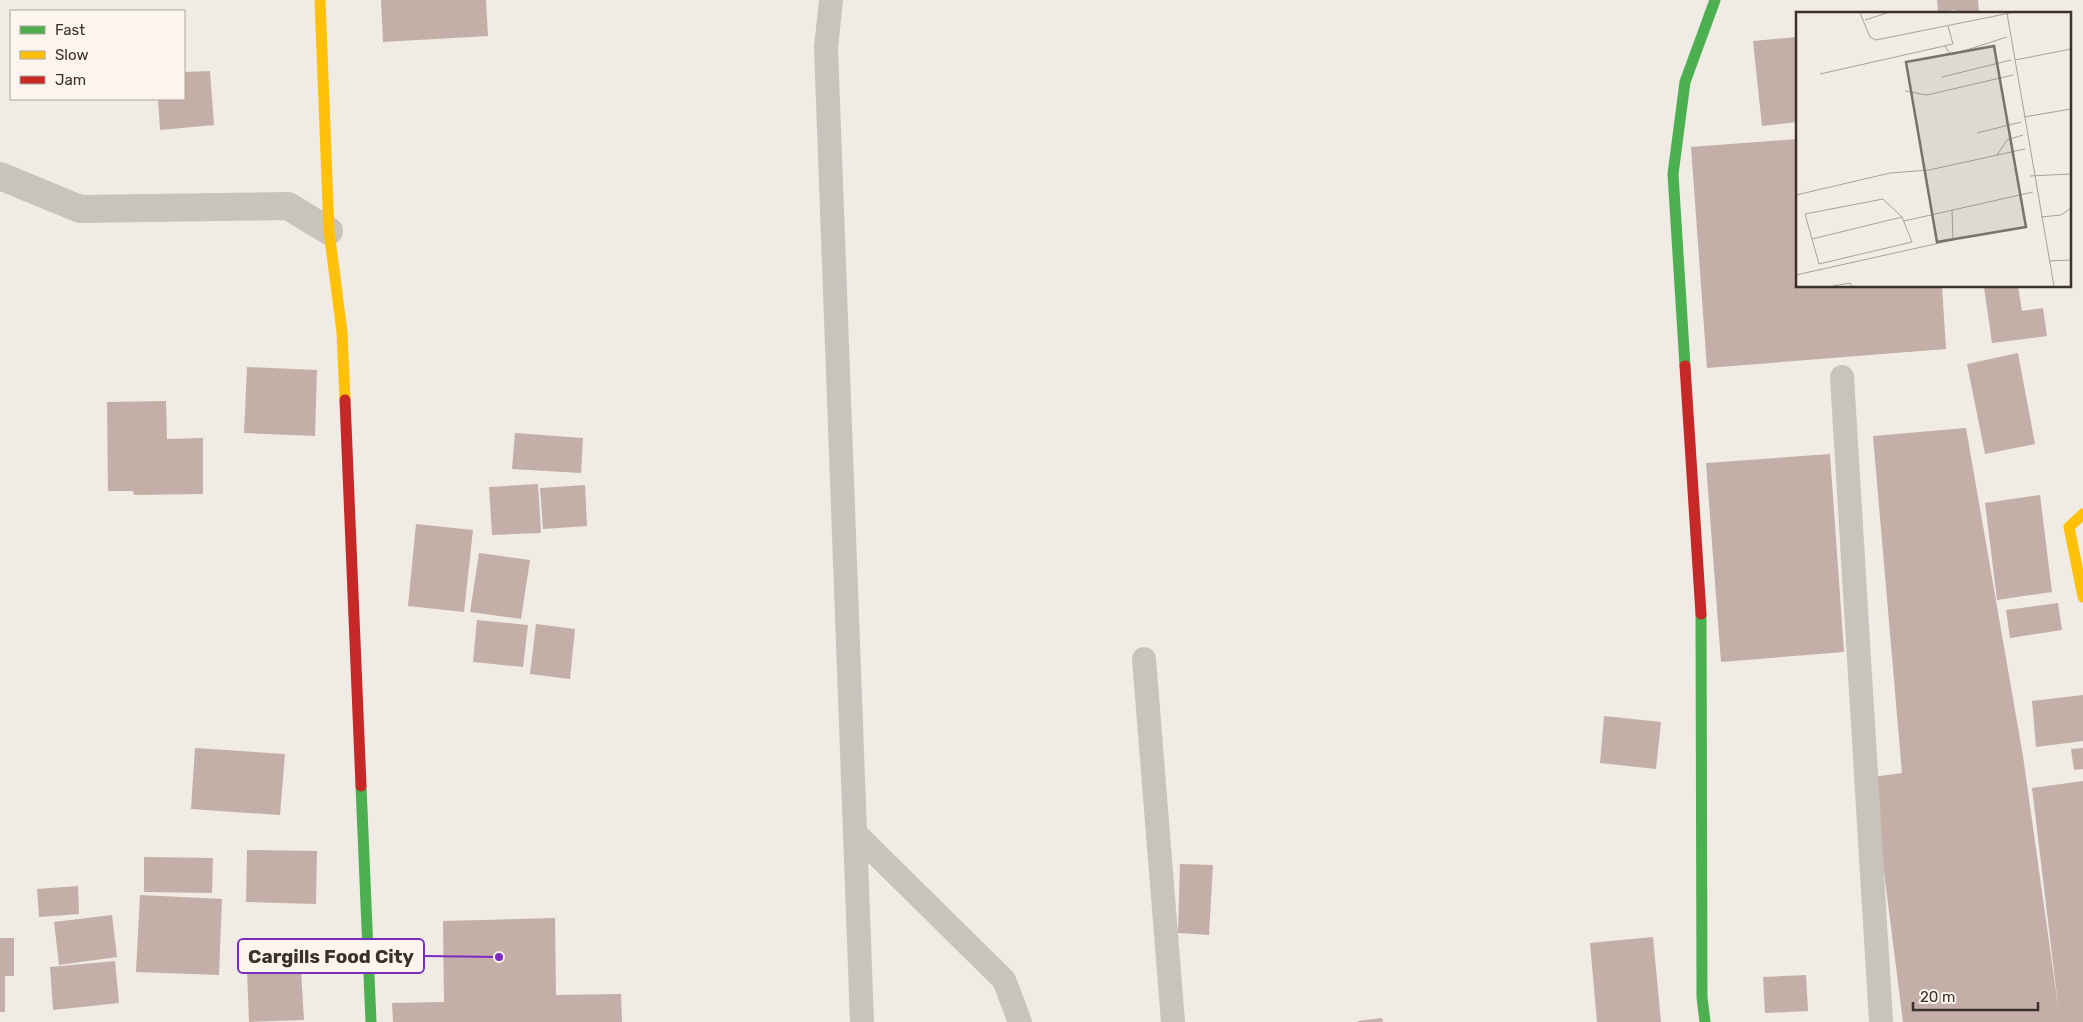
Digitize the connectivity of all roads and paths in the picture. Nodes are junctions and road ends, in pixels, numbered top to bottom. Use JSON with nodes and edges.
{"nodes":[{"id":1,"x":320,"y":0,"type":"edge"},
{"id":2,"x":831,"y":0,"type":"edge"},
{"id":3,"x":1715,"y":0,"type":"edge"},
{"id":4,"x":0,"y":176,"type":"edge"},
{"id":5,"x":329,"y":231,"type":"junction"},
{"id":6,"x":1842,"y":377,"type":"dead end"},
{"id":7,"x":2083,"y":514,"type":"edge"},
{"id":8,"x":2083,"y":597,"type":"edge"},
{"id":9,"x":1144,"y":659,"type":"dead end"},
{"id":10,"x":856,"y":834,"type":"junction"},
{"id":11,"x":371,"y":1022,"type":"edge"},
{"id":12,"x":862,"y":1022,"type":"edge"},
{"id":13,"x":1020,"y":1022,"type":"edge"},
{"id":14,"x":1173,"y":1022,"type":"edge"},
{"id":15,"x":1705,"y":1022,"type":"edge"},
{"id":16,"x":1881,"y":1022,"type":"edge"}],
"edges":[{"from":1,"to":5,"type":"street"},
{"from":2,"to":10,"type":"lane"},
{"from":3,"to":15,"type":"street"},
{"from":4,"to":5,"type":"street"},
{"from":5,"to":11,"type":"street"},
{"from":6,"to":16,"type":"lane"},
{"from":7,"to":8,"type":"street"},
{"from":9,"to":14,"type":"lane"},
{"from":10,"to":12,"type":"lane"},
{"from":10,"to":13,"type":"lane"}]}
